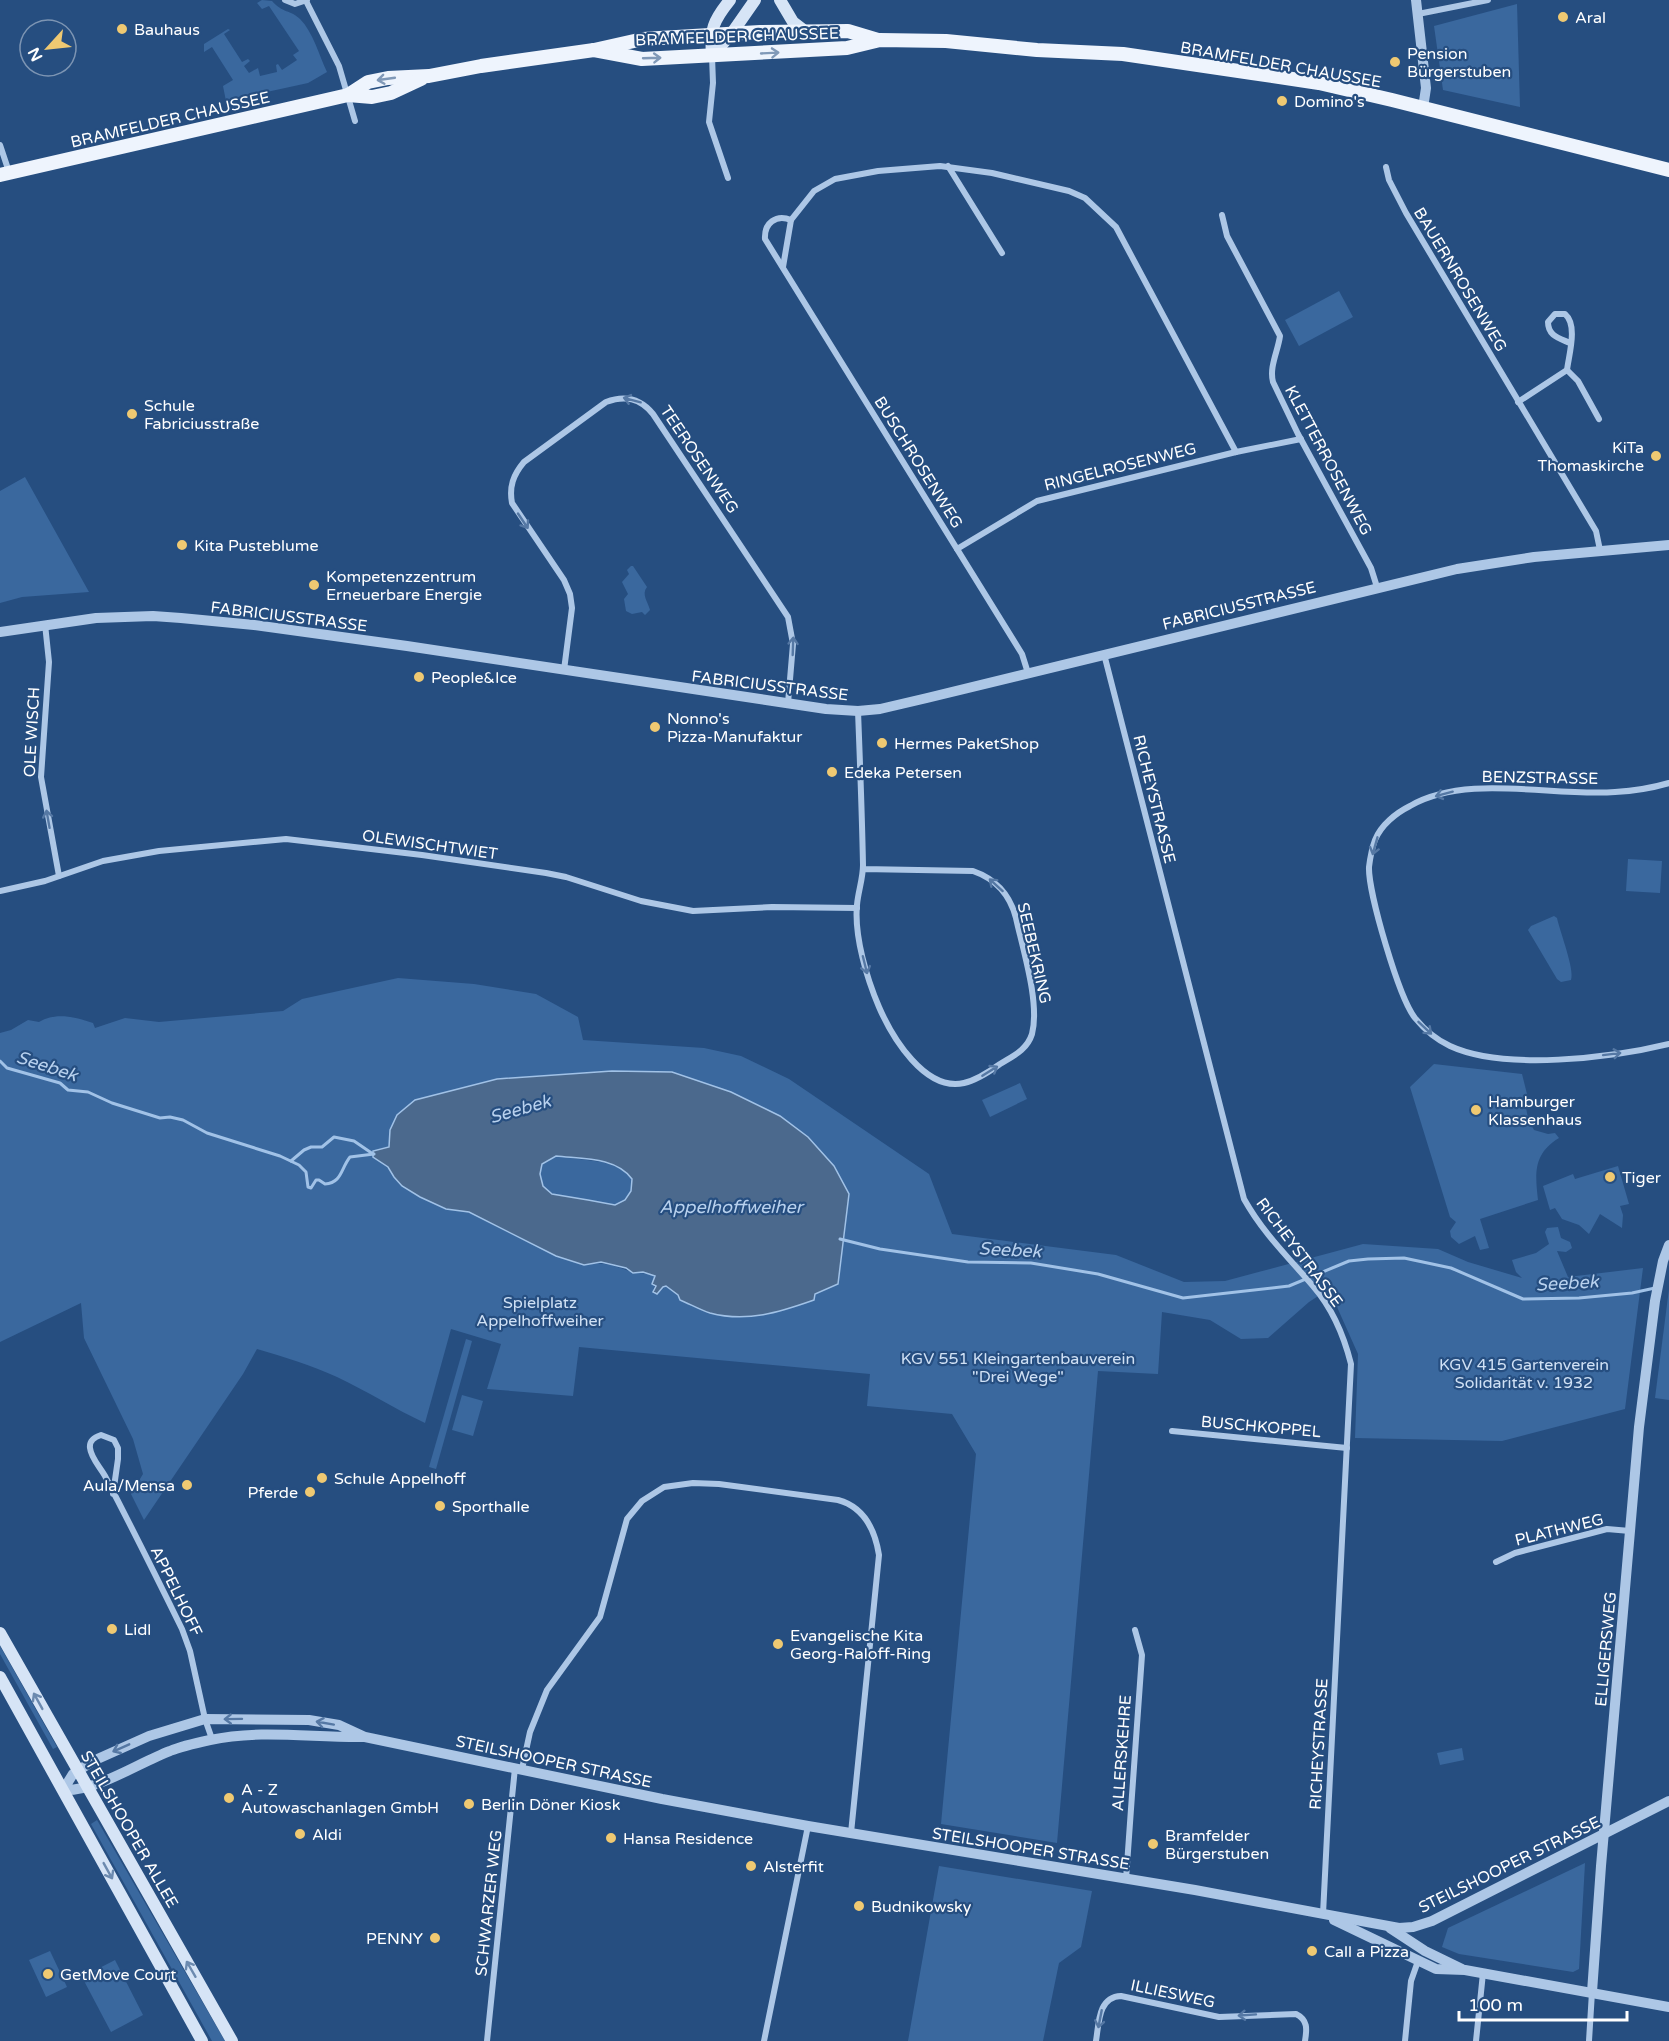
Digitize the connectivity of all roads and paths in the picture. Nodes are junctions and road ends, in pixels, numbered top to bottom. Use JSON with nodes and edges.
{"nodes":[{"id":1,"x":285,"y":0,"type":"edge"},
{"id":2,"x":730,"y":0,"type":"edge"},
{"id":3,"x":755,"y":0,"type":"edge"},
{"id":4,"x":780,"y":0,"type":"edge"},
{"id":5,"x":1416,"y":0,"type":"edge"},
{"id":6,"x":1488,"y":0,"type":"edge"},
{"id":7,"x":307,"y":1,"type":"edge"},
{"id":8,"x":1418,"y":14,"type":"junction"},
{"id":9,"x":806,"y":32,"type":"junction"},
{"id":10,"x":732,"y":33,"type":"junction"},
{"id":11,"x":710,"y":34,"type":"junction"},
{"id":12,"x":880,"y":40,"type":"junction"},
{"id":13,"x":594,"y":50,"type":"junction"},
{"id":14,"x":712,"y":56,"type":"junction"},
{"id":15,"x":348,"y":95,"type":"junction"},
{"id":16,"x":1423,"y":108,"type":"junction"},
{"id":17,"x":355,"y":121,"type":"dead end"},
{"id":18,"x":0,"y":145,"type":"edge"},
{"id":19,"x":948,"y":166,"type":"junction"},
{"id":20,"x":1386,"y":167,"type":"dead end"},
{"id":21,"x":1669,"y":170,"type":"edge"},
{"id":22,"x":5,"y":173,"type":"edge"},
{"id":23,"x":728,"y":178,"type":"dead end"},
{"id":24,"x":1222,"y":215,"type":"dead end"},
{"id":25,"x":792,"y":220,"type":"junction"},
{"id":26,"x":1002,"y":254,"type":"dead end"},
{"id":27,"x":783,"y":268,"type":"junction"},
{"id":28,"x":1570,"y":343,"type":"junction"},
{"id":29,"x":1567,"y":370,"type":"junction"},
{"id":30,"x":1518,"y":402,"type":"junction"},
{"id":31,"x":1599,"y":419,"type":"dead end"},
{"id":32,"x":1301,"y":439,"type":"junction"},
{"id":33,"x":1236,"y":452,"type":"junction"},
{"id":34,"x":1669,"y":545,"type":"edge"},
{"id":35,"x":957,"y":549,"type":"junction"},
{"id":36,"x":1600,"y":550,"type":"junction"},
{"id":37,"x":1377,"y":587,"type":"junction"},
{"id":38,"x":45,"y":624,"type":"junction"},
{"id":39,"x":0,"y":632,"type":"edge"},
{"id":40,"x":1104,"y":654,"type":"junction"},
{"id":41,"x":564,"y":670,"type":"junction"},
{"id":42,"x":1028,"y":673,"type":"junction"},
{"id":43,"x":788,"y":704,"type":"junction"},
{"id":44,"x":858,"y":711,"type":"junction"},
{"id":45,"x":1669,"y":783,"type":"edge"},
{"id":46,"x":863,"y":869,"type":"junction"},
{"id":47,"x":59,"y":876,"type":"junction"},
{"id":48,"x":0,"y":891,"type":"edge"},
{"id":49,"x":856,"y":908,"type":"junction"},
{"id":50,"x":1669,"y":1044,"type":"edge"},
{"id":51,"x":1669,"y":1245,"type":"edge"},
{"id":52,"x":1172,"y":1431,"type":"dead end"},
{"id":53,"x":1347,"y":1448,"type":"junction"},
{"id":54,"x":114,"y":1494,"type":"junction"},
{"id":55,"x":1630,"y":1531,"type":"junction"},
{"id":56,"x":1496,"y":1562,"type":"dead end"},
{"id":57,"x":1136,"y":1630,"type":"dead end"},
{"id":58,"x":0,"y":1633,"type":"edge"},
{"id":59,"x":0,"y":1677,"type":"edge"},
{"id":60,"x":205,"y":1719,"type":"junction"},
{"id":61,"x":365,"y":1737,"type":"junction"},
{"id":62,"x":212,"y":1739,"type":"junction"},
{"id":63,"x":518,"y":1768,"type":"junction"},
{"id":64,"x":77,"y":1770,"type":"junction"},
{"id":65,"x":87,"y":1788,"type":"junction"},
{"id":66,"x":63,"y":1790,"type":"junction"},
{"id":67,"x":1669,"y":1801,"type":"edge"},
{"id":68,"x":808,"y":1826,"type":"junction"},
{"id":69,"x":851,"y":1833,"type":"junction"},
{"id":70,"x":1605,"y":1834,"type":"junction"},
{"id":71,"x":1126,"y":1879,"type":"junction"},
{"id":72,"x":1323,"y":1915,"type":"junction"},
{"id":73,"x":1387,"y":1926,"type":"junction"},
{"id":74,"x":1418,"y":1961,"type":"junction"},
{"id":75,"x":1465,"y":1970,"type":"junction"},
{"id":76,"x":1483,"y":1973,"type":"junction"},
{"id":77,"x":1592,"y":1992,"type":"junction"},
{"id":78,"x":1669,"y":2007,"type":"edge"},
{"id":79,"x":202,"y":2041,"type":"edge"},
{"id":80,"x":232,"y":2041,"type":"edge"},
{"id":81,"x":487,"y":2041,"type":"edge"},
{"id":82,"x":764,"y":2041,"type":"edge"},
{"id":83,"x":1096,"y":2041,"type":"edge"},
{"id":84,"x":1305,"y":2041,"type":"edge"},
{"id":85,"x":1405,"y":2041,"type":"edge"},
{"id":86,"x":1476,"y":2041,"type":"edge"},
{"id":87,"x":1589,"y":2041,"type":"edge"}],
"edges":[{"from":1,"to":7,"type":"street"},
{"from":2,"to":11,"type":"main road"},
{"from":3,"to":10,"type":"main road"},
{"from":4,"to":9,"type":"main road"},
{"from":5,"to":8,"type":"street"},
{"from":6,"to":8,"type":"street"},
{"from":7,"to":15,"type":"street"},
{"from":8,"to":16,"type":"street"},
{"from":9,"to":10,"type":"main road","name":"BRAMFELDER CHAUSSEE"},
{"from":9,"to":12,"type":"main road","name":"BRAMFELDER CHAUSSEE"},
{"from":10,"to":11,"type":"main road","name":"BRAMFELDER CHAUSSEE"},
{"from":10,"to":14,"type":"main road"},
{"from":11,"to":13,"type":"main road","name":"BRAMFELDER CHAUSSEE"},
{"from":11,"to":14,"type":"main road"},
{"from":14,"to":12,"type":"main road","name":"BRAMFELDER CHAUSSEE","one_way":true},
{"from":12,"to":16,"type":"main road","name":"BRAMFELDER CHAUSSEE"},
{"from":13,"to":14,"type":"main road","name":"BRAMFELDER CHAUSSEE","one_way":true},
{"from":13,"to":15,"type":"main road","name":"BRAMFELDER CHAUSSEE"},
{"from":14,"to":23,"type":"street"},
{"from":15,"to":17,"type":"street"},
{"from":15,"to":22,"type":"main road","name":"BRAMFELDER CHAUSSEE"},
{"from":16,"to":21,"type":"main road","name":"BRAMFELDER CHAUSSEE"},
{"from":18,"to":22,"type":"street"},
{"from":19,"to":25,"type":"street"},
{"from":19,"to":26,"type":"street"},
{"from":19,"to":33,"type":"street"},
{"from":20,"to":30,"type":"street","name":"BAUERNROSENWEG"},
{"from":24,"to":32,"type":"street","name":"KLETTERROSENWEG"},
{"from":25,"to":27,"type":"street"},
{"from":25,"to":27,"type":"street","name":"BUSCHROSENWEG"},
{"from":27,"to":35,"type":"street","name":"BUSCHROSENWEG"},
{"from":28,"to":28,"type":"street"},
{"from":28,"to":29,"type":"street"},
{"from":29,"to":30,"type":"street"},
{"from":29,"to":31,"type":"street"},
{"from":30,"to":36,"type":"street","name":"BAUERNROSENWEG"},
{"from":32,"to":33,"type":"street","name":"RINGELROSENWEG"},
{"from":32,"to":37,"type":"street","name":"KLETTERROSENWEG"},
{"from":33,"to":35,"type":"street","name":"RINGELROSENWEG"},
{"from":34,"to":36,"type":"street","name":"FABRICIUSSTRASSE"},
{"from":35,"to":42,"type":"street","name":"BUSCHROSENWEG"},
{"from":36,"to":37,"type":"street","name":"FABRICIUSSTRASSE"},
{"from":37,"to":40,"type":"street","name":"FABRICIUSSTRASSE"},
{"from":38,"to":39,"type":"street","name":"FABRICIUSSTRASSE"},
{"from":38,"to":41,"type":"street","name":"FABRICIUSSTRASSE"},
{"from":47,"to":38,"type":"street","name":"OLE WISCH","one_way":true},
{"from":40,"to":42,"type":"street","name":"FABRICIUSSTRASSE"},
{"from":40,"to":53,"type":"street","name":"RICHEYSTRASSE"},
{"from":41,"to":43,"type":"street","name":"FABRICIUSSTRASSE"},
{"from":43,"to":41,"type":"street","name":"TEEROSENWEG","one_way":true},
{"from":42,"to":44,"type":"street","name":"FABRICIUSSTRASSE"},
{"from":43,"to":44,"type":"street","name":"FABRICIUSSTRASSE"},
{"from":44,"to":46,"type":"street","name":"SEEBEKRING"},
{"from":45,"to":50,"type":"street","name":"BENZSTRASSE","one_way":true},
{"from":46,"to":49,"type":"street","name":"SEEBEKRING"},
{"from":49,"to":46,"type":"street","name":"SEEBEKRING","one_way":true},
{"from":47,"to":48,"type":"street","name":"OLEWISCHTWIET"},
{"from":47,"to":49,"type":"street","name":"OLEWISCHTWIET"},
{"from":51,"to":55,"type":"street","name":"ELLIGERSWEG"},
{"from":52,"to":53,"type":"street","name":"BUSCHKOPPEL"},
{"from":53,"to":72,"type":"street","name":"RICHEYSTRASSE"},
{"from":54,"to":54,"type":"street","name":"APPELHOFF"},
{"from":54,"to":60,"type":"street","name":"APPELHOFF"},
{"from":55,"to":56,"type":"street","name":"PLATHWEG"},
{"from":55,"to":70,"type":"street","name":"ELLIGERSWEG"},
{"from":57,"to":71,"type":"street","name":"ALLERSKEHRE"},
{"from":64,"to":58,"type":"main road","name":"STEILSHOOPER ALLEE","one_way":true},
{"from":59,"to":66,"type":"main road"},
{"from":61,"to":60,"type":"street","name":"STEILSHOOPER STRASSE","one_way":true},
{"from":60,"to":62,"type":"street","name":"APPELHOFF"},
{"from":60,"to":64,"type":"street","name":"STEILSHOOPER STRASSE","one_way":true},
{"from":61,"to":62,"type":"street","name":"STEILSHOOPER STRASSE"},
{"from":61,"to":63,"type":"street","name":"STEILSHOOPER STRASSE"},
{"from":62,"to":65,"type":"street","name":"STEILSHOOPER STRASSE"},
{"from":63,"to":68,"type":"street","name":"STEILSHOOPER STRASSE"},
{"from":63,"to":69,"type":"street","name":"SCHWARZER WEG"},
{"from":63,"to":81,"type":"street","name":"SCHWARZER WEG"},
{"from":64,"to":65,"type":"main road","name":"STEILSHOOPER ALLEE"},
{"from":64,"to":66,"type":"street","name":"STEILSHOOPER STRASSE"},
{"from":65,"to":66,"type":"street","name":"STEILSHOOPER STRASSE"},
{"from":80,"to":65,"type":"main road","name":"STEILSHOOPER ALLEE","one_way":true},
{"from":66,"to":79,"type":"main road","one_way":true},
{"from":67,"to":70,"type":"street","name":"STEILSHOOPER STRASSE"},
{"from":68,"to":69,"type":"street","name":"STEILSHOOPER STRASSE"},
{"from":68,"to":82,"type":"street"},
{"from":69,"to":71,"type":"street","name":"STEILSHOOPER STRASSE"},
{"from":70,"to":73,"type":"street","name":"STEILSHOOPER STRASSE"},
{"from":70,"to":77,"type":"street","name":"ELLIGERSWEG"},
{"from":71,"to":72,"type":"street","name":"STEILSHOOPER STRASSE"},
{"from":72,"to":73,"type":"street","name":"STEILSHOOPER STRASSE"},
{"from":72,"to":74,"type":"street"},
{"from":73,"to":75,"type":"street"},
{"from":74,"to":75,"type":"street"},
{"from":74,"to":85,"type":"street"},
{"from":75,"to":76,"type":"street"},
{"from":76,"to":77,"type":"street"},
{"from":76,"to":86,"type":"street"},
{"from":77,"to":78,"type":"street"},
{"from":77,"to":87,"type":"street","name":"ELLIGERSWEG"},
{"from":84,"to":83,"type":"street","name":"ILLIESWEG","one_way":true}]}
